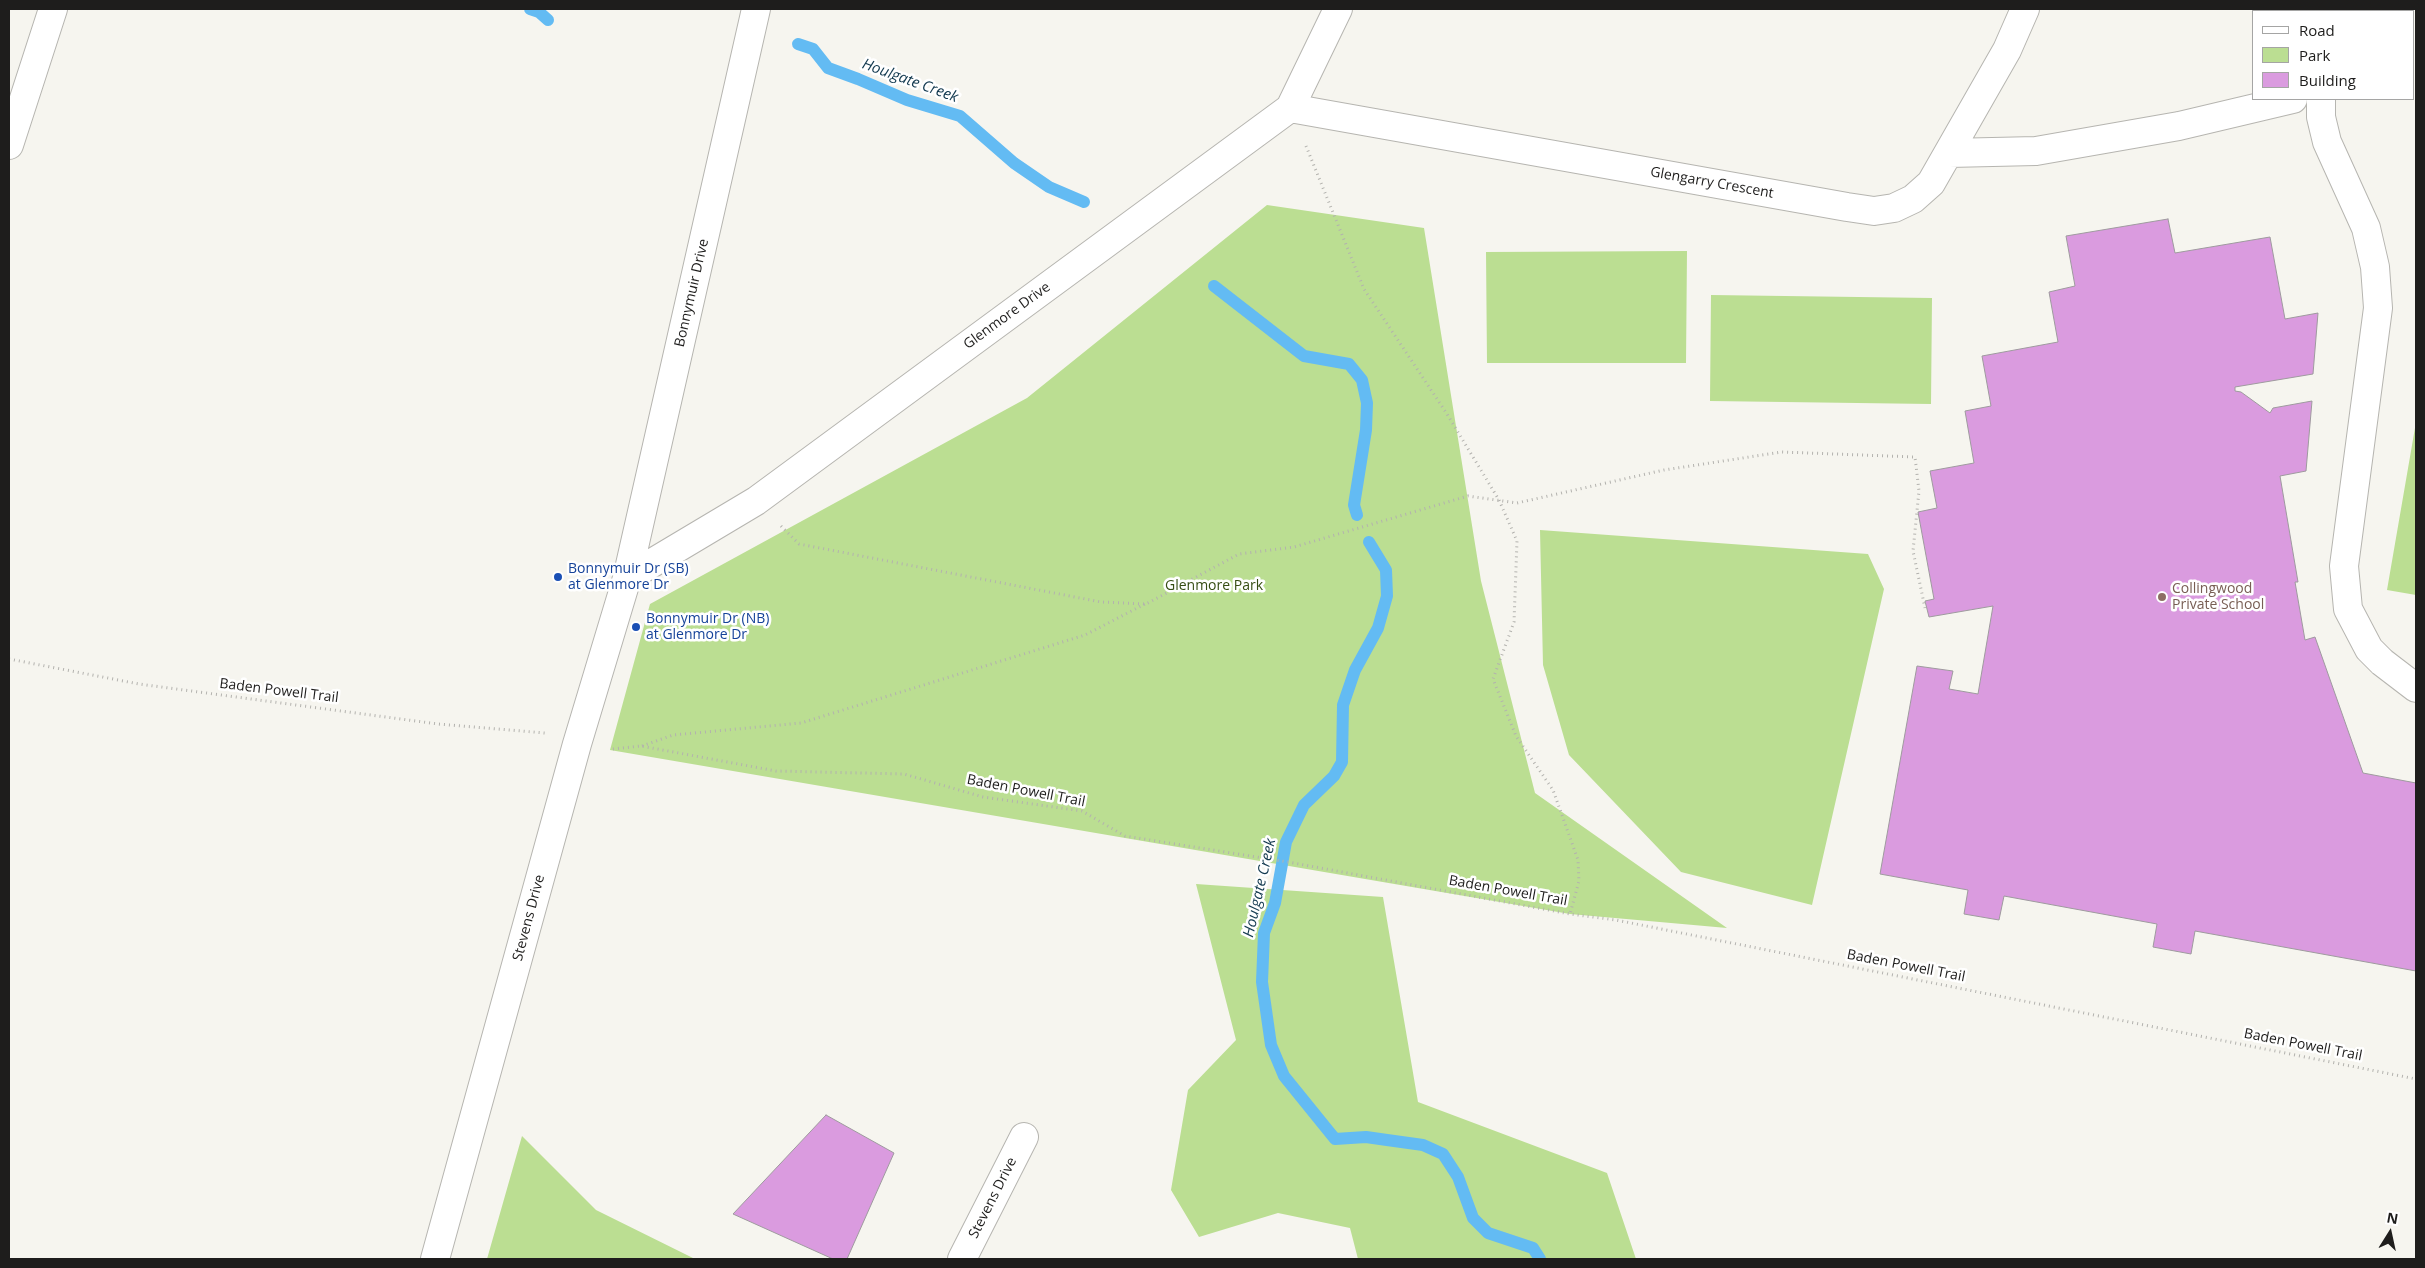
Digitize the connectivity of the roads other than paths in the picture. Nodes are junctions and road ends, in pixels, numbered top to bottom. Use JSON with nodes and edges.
{"nodes":[{"id":1,"x":53,"y":9,"type":"edge"},
{"id":2,"x":756,"y":9,"type":"edge"},
{"id":3,"x":1338,"y":9,"type":"edge"},
{"id":4,"x":2025,"y":9,"type":"edge"},
{"id":5,"x":2290,"y":100,"type":"edge"},
{"id":6,"x":2321,"y":100,"type":"edge"},
{"id":7,"x":1290,"y":108,"type":"junction"},
{"id":8,"x":9,"y":145,"type":"edge"},
{"id":9,"x":1949,"y":153,"type":"junction"},
{"id":10,"x":627,"y":578,"type":"junction"},
{"id":11,"x":2416,"y":688,"type":"edge"},
{"id":12,"x":1024,"y":1137,"type":"dead end"},
{"id":13,"x":435,"y":1259,"type":"edge"},
{"id":14,"x":962,"y":1259,"type":"edge"}],
"edges":[{"from":1,"to":8,"type":"street"},
{"from":2,"to":10,"type":"street","name":"Bonnymuir Drive"},
{"from":3,"to":7,"type":"street","name":"Glenmore Drive"},
{"from":4,"to":9,"type":"street","name":"Glengarry Crescent"},
{"from":5,"to":9,"type":"street"},
{"from":6,"to":11,"type":"street"},
{"from":7,"to":9,"type":"street","name":"Glengarry Crescent"},
{"from":7,"to":10,"type":"street","name":"Glenmore Drive"},
{"from":10,"to":13,"type":"street","name":"Stevens Drive"},
{"from":12,"to":14,"type":"street","name":"Stevens Drive"}]}
